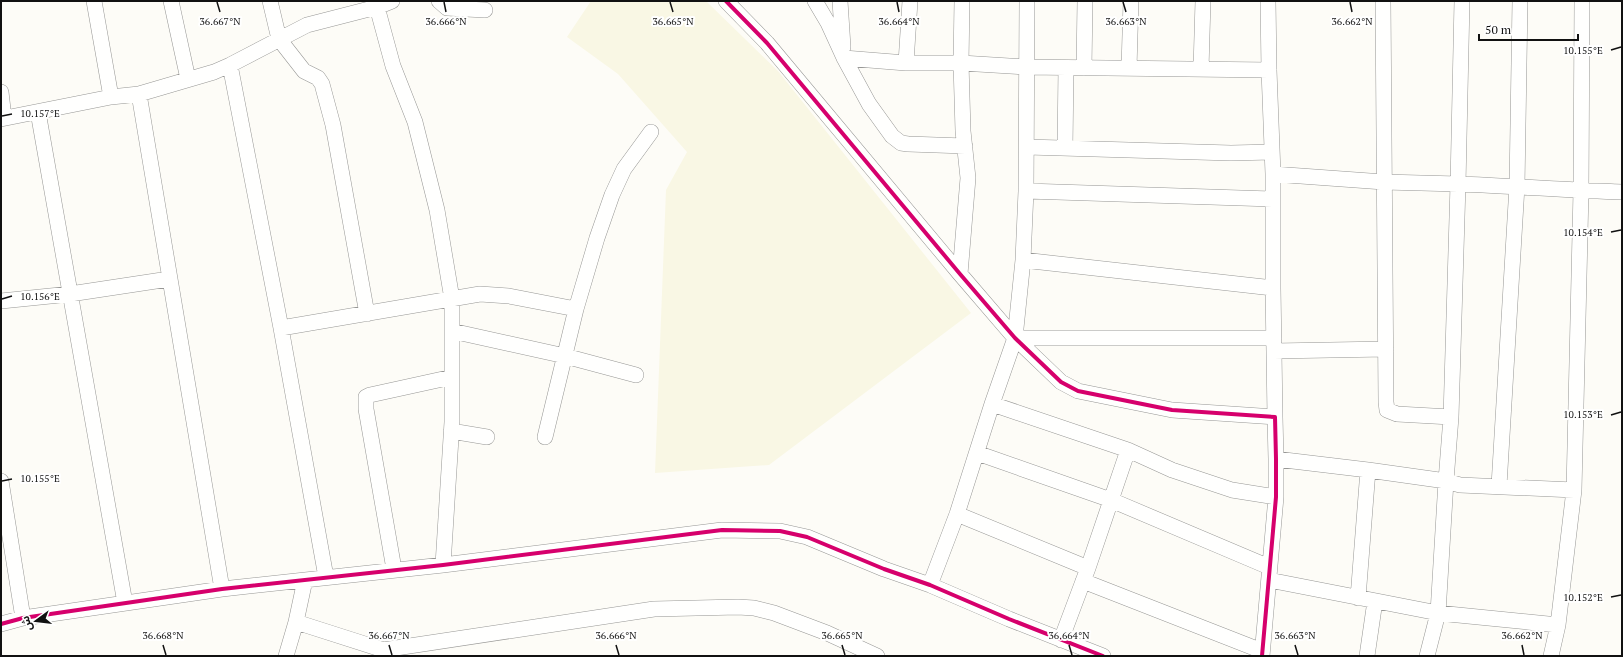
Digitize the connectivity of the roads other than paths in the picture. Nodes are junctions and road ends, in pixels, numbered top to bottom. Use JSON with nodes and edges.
{"nodes":[{"id":1,"x":94,"y":1,"type":"edge"},
{"id":2,"x":171,"y":1,"type":"edge"},
{"id":3,"x":270,"y":1,"type":"edge"},
{"id":4,"x":392,"y":1,"type":"edge"},
{"id":5,"x":439,"y":1,"type":"edge"},
{"id":6,"x":726,"y":1,"type":"edge"},
{"id":7,"x":815,"y":1,"type":"edge"},
{"id":8,"x":840,"y":1,"type":"edge"},
{"id":9,"x":910,"y":1,"type":"edge"},
{"id":10,"x":962,"y":1,"type":"edge"},
{"id":11,"x":1027,"y":1,"type":"edge"},
{"id":12,"x":1085,"y":1,"type":"edge"},
{"id":13,"x":1131,"y":1,"type":"edge"},
{"id":14,"x":1203,"y":1,"type":"edge"},
{"id":15,"x":1268,"y":1,"type":"edge"},
{"id":16,"x":1383,"y":1,"type":"edge"},
{"id":17,"x":1462,"y":1,"type":"edge"},
{"id":18,"x":1520,"y":1,"type":"edge"},
{"id":19,"x":1582,"y":1,"type":"edge"},
{"id":20,"x":377,"y":7,"type":"junction"},
{"id":21,"x":486,"y":10,"type":"dead end"},
{"id":22,"x":279,"y":39,"type":"junction"},
{"id":23,"x":844,"y":58,"type":"junction"},
{"id":24,"x":906,"y":63,"type":"junction"},
{"id":25,"x":961,"y":63,"type":"junction"},
{"id":26,"x":230,"y":65,"type":"junction"},
{"id":27,"x":1026,"y":67,"type":"junction"},
{"id":28,"x":1066,"y":68,"type":"junction"},
{"id":29,"x":1084,"y":68,"type":"junction"},
{"id":30,"x":1129,"y":68,"type":"junction"},
{"id":31,"x":1201,"y":69,"type":"junction"},
{"id":32,"x":1269,"y":70,"type":"junction"},
{"id":33,"x":188,"y":79,"type":"junction"},
{"id":34,"x":1,"y":92,"type":"edge"},
{"id":35,"x":139,"y":94,"type":"junction"},
{"id":36,"x":111,"y":97,"type":"junction"},
{"id":37,"x":38,"y":112,"type":"junction"},
{"id":38,"x":3,"y":119,"type":"edge"},
{"id":39,"x":651,"y":132,"type":"dead end"},
{"id":40,"x":965,"y":146,"type":"junction"},
{"id":41,"x":1027,"y":147,"type":"junction"},
{"id":42,"x":1065,"y":148,"type":"junction"},
{"id":43,"x":1272,"y":152,"type":"junction"},
{"id":44,"x":1274,"y":174,"type":"junction"},
{"id":45,"x":1384,"y":182,"type":"junction"},
{"id":46,"x":1458,"y":184,"type":"junction"},
{"id":47,"x":1517,"y":186,"type":"junction"},
{"id":48,"x":1026,"y":191,"type":"junction"},
{"id":49,"x":1581,"y":191,"type":"junction"},
{"id":50,"x":1622,"y":192,"type":"edge"},
{"id":51,"x":1273,"y":199,"type":"junction"},
{"id":52,"x":1023,"y":260,"type":"junction"},
{"id":53,"x":960,"y":274,"type":"junction"},
{"id":54,"x":169,"y":279,"type":"junction"},
{"id":55,"x":1273,"y":288,"type":"junction"},
{"id":56,"x":70,"y":294,"type":"junction"},
{"id":57,"x":452,"y":299,"type":"junction"},
{"id":58,"x":1,"y":300,"type":"edge"},
{"id":59,"x":576,"y":308,"type":"junction"},
{"id":60,"x":367,"y":314,"type":"junction"},
{"id":61,"x":281,"y":328,"type":"junction"},
{"id":62,"x":452,"y":331,"type":"junction"},
{"id":63,"x":1015,"y":338,"type":"junction"},
{"id":64,"x":1274,"y":344,"type":"junction"},
{"id":65,"x":1386,"y":350,"type":"junction"},
{"id":66,"x":565,"y":356,"type":"junction"},
{"id":67,"x":636,"y":375,"type":"dead end"},
{"id":68,"x":452,"y":377,"type":"junction"},
{"id":69,"x":992,"y":404,"type":"junction"},
{"id":70,"x":1275,"y":417,"type":"junction"},
{"id":71,"x":1451,"y":417,"type":"junction"},
{"id":72,"x":451,"y":430,"type":"junction"},
{"id":73,"x":487,"y":437,"type":"dead end"},
{"id":74,"x":545,"y":437,"type":"dead end"},
{"id":75,"x":1128,"y":450,"type":"junction"},
{"id":76,"x":977,"y":453,"type":"junction"},
{"id":77,"x":1276,"y":459,"type":"junction"},
{"id":78,"x":1368,"y":470,"type":"junction"},
{"id":79,"x":1,"y":481,"type":"edge"},
{"id":80,"x":1446,"y":481,"type":"junction"},
{"id":81,"x":1499,"y":486,"type":"junction"},
{"id":82,"x":1574,"y":490,"type":"junction"},
{"id":83,"x":1276,"y":497,"type":"junction"},
{"id":84,"x":1111,"y":500,"type":"junction"},
{"id":85,"x":3,"y":503,"type":"edge"},
{"id":86,"x":957,"y":514,"type":"junction"},
{"id":87,"x":444,"y":565,"type":"junction"},
{"id":88,"x":394,"y":570,"type":"junction"},
{"id":89,"x":1269,"y":573,"type":"junction"},
{"id":90,"x":1086,"y":575,"type":"junction"},
{"id":91,"x":326,"y":577,"type":"junction"},
{"id":92,"x":305,"y":580,"type":"junction"},
{"id":93,"x":930,"y":585,"type":"junction"},
{"id":94,"x":222,"y":589,"type":"junction"},
{"id":95,"x":1358,"y":598,"type":"junction"},
{"id":96,"x":1375,"y":601,"type":"junction"},
{"id":97,"x":125,"y":603,"type":"junction"},
{"id":98,"x":1438,"y":613,"type":"junction"},
{"id":99,"x":23,"y":618,"type":"junction"},
{"id":100,"x":296,"y":622,"type":"junction"},
{"id":101,"x":1,"y":624,"type":"edge"},
{"id":102,"x":1558,"y":625,"type":"junction"},
{"id":103,"x":1061,"y":640,"type":"junction"},
{"id":104,"x":383,"y":650,"type":"junction"},
{"id":105,"x":1262,"y":653,"type":"edge"},
{"id":106,"x":286,"y":656,"type":"edge"},
{"id":107,"x":403,"y":656,"type":"edge"},
{"id":108,"x":877,"y":656,"type":"edge"},
{"id":109,"x":1103,"y":656,"type":"edge"},
{"id":110,"x":1367,"y":656,"type":"edge"},
{"id":111,"x":1427,"y":656,"type":"edge"},
{"id":112,"x":1550,"y":656,"type":"edge"}],
"edges":[{"from":1,"to":36,"type":"street"},
{"from":2,"to":33,"type":"street"},
{"from":3,"to":22,"type":"street"},
{"from":4,"to":20,"type":"street"},
{"from":5,"to":21,"type":"street"},
{"from":6,"to":53,"type":"street"},
{"from":7,"to":23,"type":"street"},
{"from":8,"to":23,"type":"street"},
{"from":9,"to":24,"type":"street"},
{"from":10,"to":25,"type":"street"},
{"from":11,"to":27,"type":"street"},
{"from":12,"to":29,"type":"street"},
{"from":13,"to":30,"type":"street"},
{"from":14,"to":31,"type":"street"},
{"from":15,"to":32,"type":"street"},
{"from":16,"to":45,"type":"street"},
{"from":17,"to":46,"type":"street"},
{"from":18,"to":47,"type":"street"},
{"from":19,"to":49,"type":"street"},
{"from":20,"to":22,"type":"street"},
{"from":20,"to":57,"type":"street"},
{"from":22,"to":26,"type":"street"},
{"from":22,"to":60,"type":"street"},
{"from":23,"to":24,"type":"street"},
{"from":23,"to":40,"type":"street"},
{"from":24,"to":25,"type":"street"},
{"from":25,"to":27,"type":"street"},
{"from":25,"to":40,"type":"street"},
{"from":26,"to":33,"type":"street"},
{"from":26,"to":61,"type":"street"},
{"from":27,"to":28,"type":"street"},
{"from":27,"to":41,"type":"street"},
{"from":28,"to":29,"type":"street"},
{"from":28,"to":42,"type":"street"},
{"from":29,"to":30,"type":"street"},
{"from":30,"to":31,"type":"street"},
{"from":31,"to":32,"type":"street"},
{"from":32,"to":43,"type":"street"},
{"from":33,"to":35,"type":"street"},
{"from":34,"to":38,"type":"street"},
{"from":35,"to":36,"type":"street"},
{"from":35,"to":54,"type":"street"},
{"from":36,"to":37,"type":"street"},
{"from":37,"to":38,"type":"street"},
{"from":37,"to":56,"type":"street"},
{"from":39,"to":59,"type":"street"},
{"from":40,"to":53,"type":"street"},
{"from":41,"to":42,"type":"street"},
{"from":41,"to":48,"type":"street"},
{"from":42,"to":43,"type":"street"},
{"from":43,"to":44,"type":"street"},
{"from":44,"to":45,"type":"street"},
{"from":44,"to":51,"type":"street"},
{"from":45,"to":46,"type":"street"},
{"from":45,"to":65,"type":"street"},
{"from":46,"to":47,"type":"street"},
{"from":46,"to":71,"type":"street"},
{"from":47,"to":49,"type":"street"},
{"from":47,"to":81,"type":"street"},
{"from":48,"to":51,"type":"street"},
{"from":48,"to":52,"type":"street"},
{"from":49,"to":50,"type":"street"},
{"from":49,"to":82,"type":"street"},
{"from":51,"to":55,"type":"street"},
{"from":52,"to":55,"type":"street"},
{"from":52,"to":63,"type":"street"},
{"from":53,"to":63,"type":"street"},
{"from":54,"to":56,"type":"street"},
{"from":54,"to":94,"type":"street"},
{"from":55,"to":64,"type":"street"},
{"from":56,"to":58,"type":"street"},
{"from":56,"to":97,"type":"street"},
{"from":57,"to":59,"type":"street"},
{"from":57,"to":60,"type":"street"},
{"from":57,"to":62,"type":"street"},
{"from":59,"to":66,"type":"street"},
{"from":60,"to":61,"type":"street"},
{"from":61,"to":91,"type":"street"},
{"from":62,"to":66,"type":"street"},
{"from":62,"to":68,"type":"street"},
{"from":63,"to":64,"type":"street"},
{"from":63,"to":69,"type":"street"},
{"from":63,"to":70,"type":"street"},
{"from":64,"to":65,"type":"street"},
{"from":64,"to":70,"type":"street"},
{"from":65,"to":71,"type":"street"},
{"from":66,"to":67,"type":"street"},
{"from":66,"to":74,"type":"street"},
{"from":68,"to":72,"type":"street"},
{"from":68,"to":88,"type":"street"},
{"from":69,"to":75,"type":"street"},
{"from":69,"to":76,"type":"street"},
{"from":70,"to":77,"type":"street"},
{"from":71,"to":80,"type":"street"},
{"from":72,"to":73,"type":"street"},
{"from":72,"to":87,"type":"street"},
{"from":75,"to":83,"type":"street"},
{"from":75,"to":84,"type":"street"},
{"from":76,"to":84,"type":"street"},
{"from":76,"to":86,"type":"street"},
{"from":77,"to":78,"type":"street"},
{"from":77,"to":83,"type":"street"},
{"from":78,"to":80,"type":"street"},
{"from":78,"to":95,"type":"street"},
{"from":79,"to":85,"type":"street"},
{"from":80,"to":81,"type":"street"},
{"from":80,"to":98,"type":"street"},
{"from":81,"to":82,"type":"street"},
{"from":82,"to":102,"type":"street"},
{"from":83,"to":89,"type":"street"},
{"from":84,"to":89,"type":"street"},
{"from":84,"to":90,"type":"street"},
{"from":85,"to":99,"type":"street"},
{"from":86,"to":90,"type":"street"},
{"from":86,"to":93,"type":"street"},
{"from":87,"to":88,"type":"street"},
{"from":87,"to":93,"type":"street"},
{"from":88,"to":91,"type":"street"},
{"from":89,"to":95,"type":"street"},
{"from":89,"to":105,"type":"street"},
{"from":90,"to":103,"type":"street"},
{"from":90,"to":105,"type":"street"},
{"from":91,"to":92,"type":"street"},
{"from":92,"to":94,"type":"street"},
{"from":92,"to":100,"type":"street"},
{"from":93,"to":103,"type":"street"},
{"from":94,"to":97,"type":"street"},
{"from":95,"to":96,"type":"street"},
{"from":96,"to":98,"type":"street"},
{"from":96,"to":110,"type":"street"},
{"from":97,"to":99,"type":"street"},
{"from":98,"to":102,"type":"street"},
{"from":98,"to":111,"type":"street"},
{"from":99,"to":101,"type":"street"},
{"from":100,"to":104,"type":"street"},
{"from":100,"to":106,"type":"street"},
{"from":102,"to":112,"type":"street"},
{"from":103,"to":109,"type":"street"},
{"from":104,"to":107,"type":"street"},
{"from":104,"to":108,"type":"street"}]}
